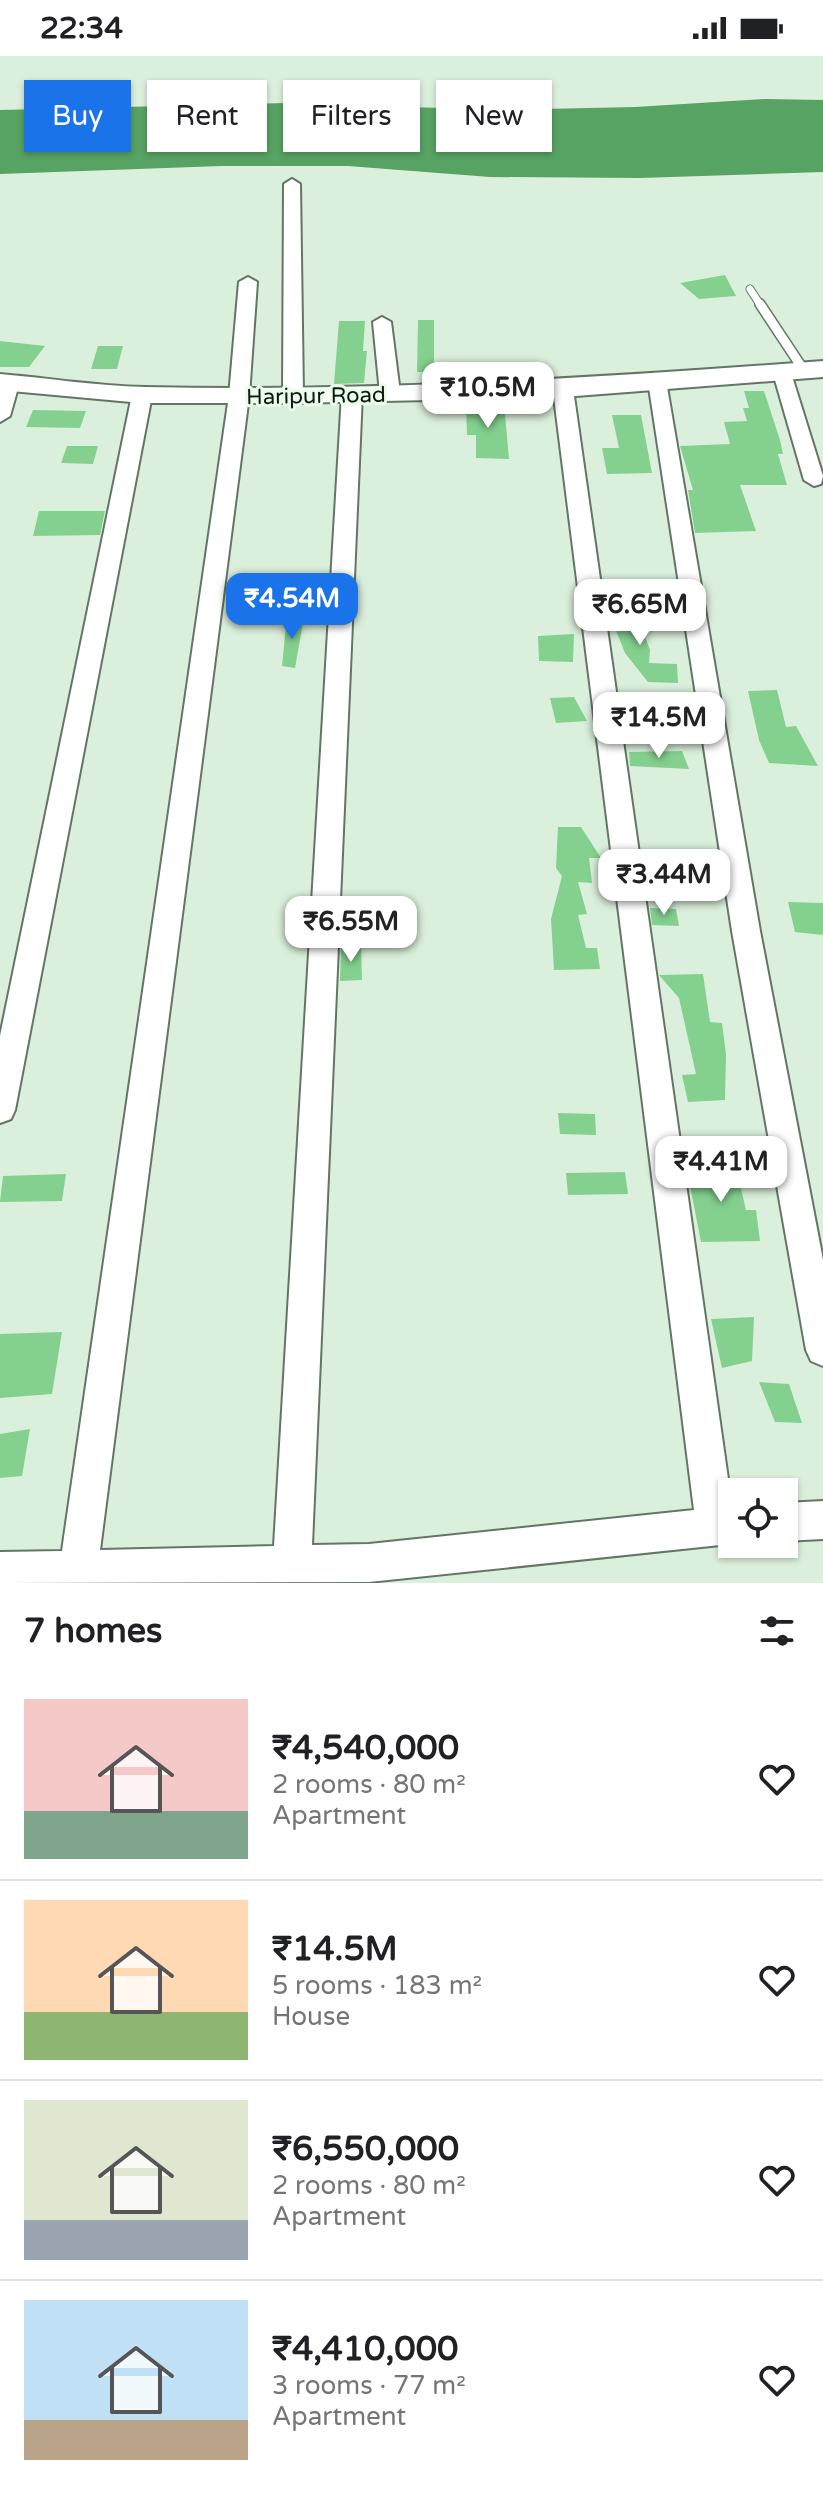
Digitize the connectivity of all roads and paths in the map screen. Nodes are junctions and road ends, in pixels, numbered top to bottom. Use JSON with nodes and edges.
{"nodes":[{"id":1,"x":292,"y":184,"type":"dead end"},
{"id":2,"x":248,"y":282,"type":"dead end"},
{"id":3,"x":750,"y":289,"type":"dead end"},
{"id":4,"x":382,"y":322,"type":"dead end"},
{"id":5,"x":803,"y":371,"type":"edge"},
{"id":6,"x":657,"y":381,"type":"junction"},
{"id":7,"x":5,"y":383,"type":"edge"},
{"id":8,"x":563,"y":389,"type":"junction"},
{"id":9,"x":390,"y":393,"type":"junction"},
{"id":10,"x":352,"y":394,"type":"junction"},
{"id":11,"x":142,"y":395,"type":"junction"},
{"id":12,"x":293,"y":395,"type":"junction"},
{"id":13,"x":239,"y":396,"type":"junction"},
{"id":14,"x":0,"y":416,"type":"edge"},
{"id":15,"x":814,"y":480,"type":"dead end"},
{"id":16,"x":0,"y":1110,"type":"edge"},
{"id":17,"x":823,"y":1350,"type":"edge"},
{"id":18,"x":718,"y":1484,"type":"edge"},
{"id":19,"x":823,"y":1520,"type":"edge"},
{"id":20,"x":798,"y":1521,"type":"edge"},
{"id":21,"x":718,"y":1527,"type":"edge"},
{"id":22,"x":292,"y":1566,"type":"junction"},
{"id":23,"x":79,"y":1568,"type":"junction"},
{"id":24,"x":0,"y":1571,"type":"edge"}],
"edges":[{"from":1,"to":12,"type":"street"},
{"from":2,"to":13,"type":"street"},
{"from":3,"to":5,"type":"lane"},
{"from":4,"to":9,"type":"street"},
{"from":5,"to":6,"type":"street","name":"Haripur Road"},
{"from":5,"to":15,"type":"street"},
{"from":6,"to":8,"type":"street","name":"Haripur Road"},
{"from":6,"to":17,"type":"street"},
{"from":7,"to":11,"type":"street","name":"Haripur Road"},
{"from":7,"to":14,"type":"street"},
{"from":8,"to":9,"type":"street","name":"Haripur Road"},
{"from":8,"to":18,"type":"street"},
{"from":9,"to":10,"type":"street","name":"Haripur Road"},
{"from":10,"to":12,"type":"street","name":"Haripur Road"},
{"from":10,"to":22,"type":"street"},
{"from":11,"to":13,"type":"street","name":"Haripur Road"},
{"from":11,"to":16,"type":"street"},
{"from":12,"to":13,"type":"street","name":"Haripur Road"},
{"from":13,"to":23,"type":"street"},
{"from":19,"to":20,"type":"street"},
{"from":21,"to":22,"type":"street"},
{"from":22,"to":23,"type":"street"},
{"from":23,"to":24,"type":"street"}]}
